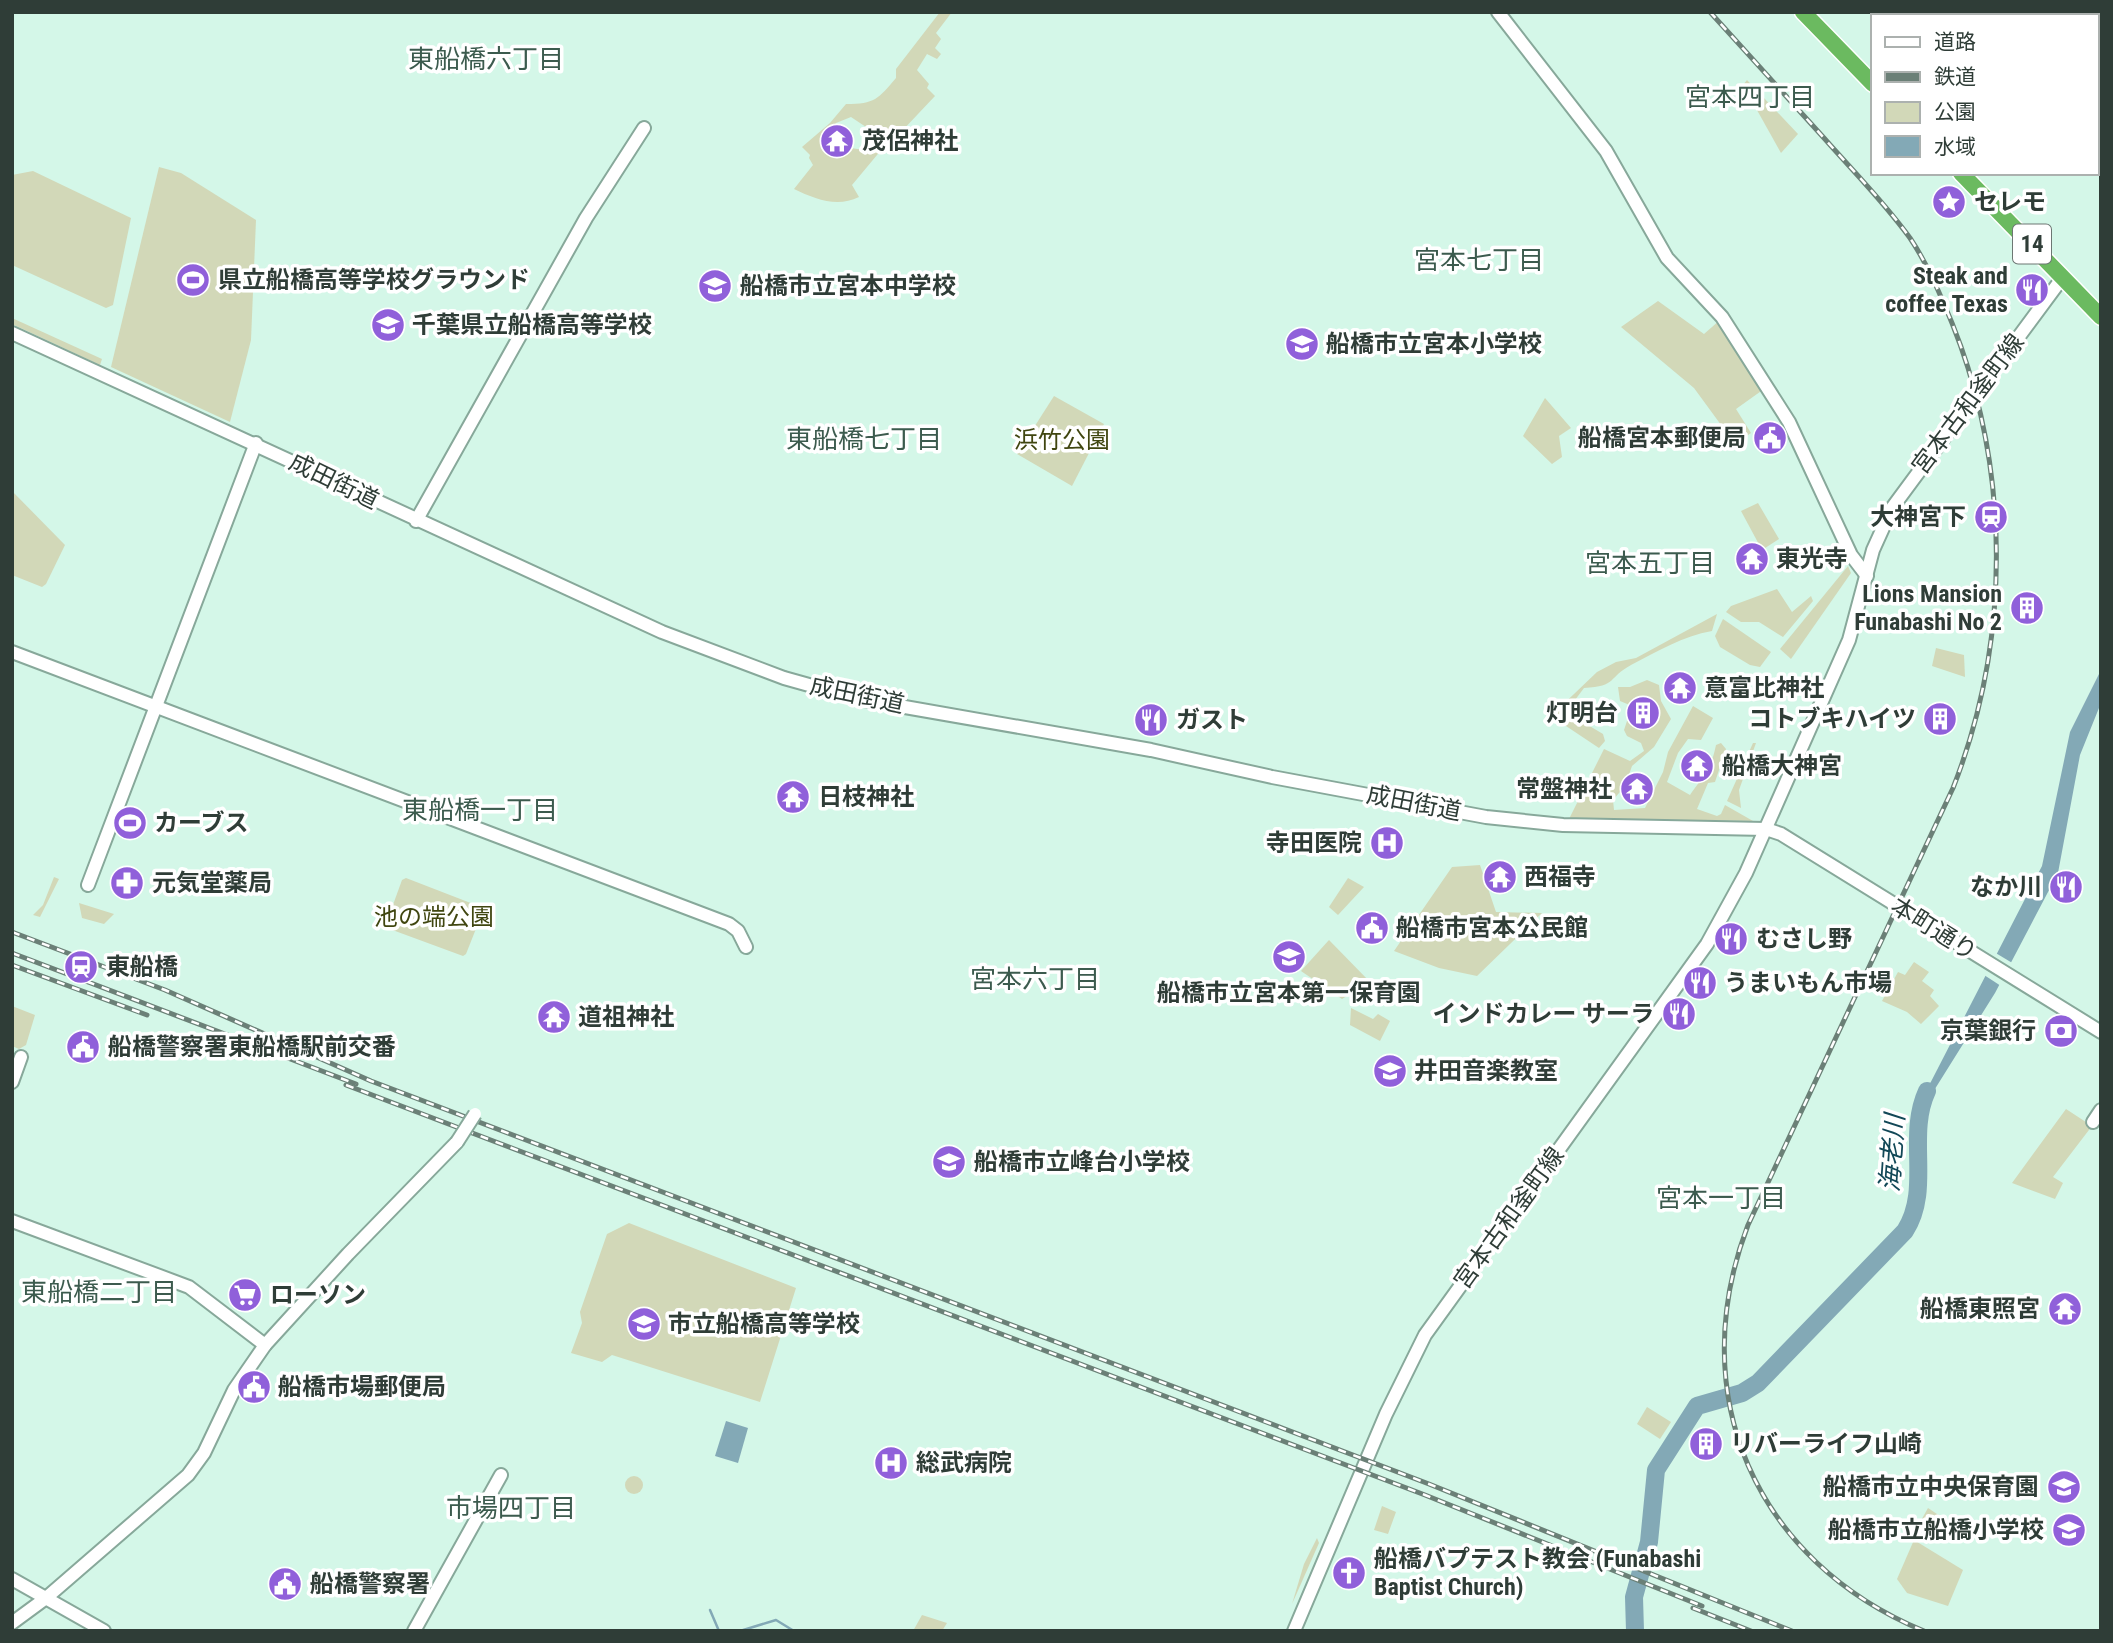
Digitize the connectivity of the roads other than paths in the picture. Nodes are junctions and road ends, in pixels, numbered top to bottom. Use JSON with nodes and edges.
{"nodes":[{"id":1,"x":1498,"y":12,"type":"edge"},
{"id":2,"x":1803,"y":12,"type":"edge"},
{"id":3,"x":1871,"y":82,"type":"edge"},
{"id":4,"x":644,"y":128,"type":"dead end"},
{"id":5,"x":1963,"y":175,"type":"edge"},
{"id":6,"x":2063,"y":277,"type":"junction"},
{"id":7,"x":2101,"y":317,"type":"edge"},
{"id":8,"x":12,"y":333,"type":"edge"},
{"id":9,"x":256,"y":443,"type":"junction"},
{"id":10,"x":416,"y":522,"type":"junction"},
{"id":11,"x":1867,"y":576,"type":"junction"},
{"id":12,"x":12,"y":652,"type":"edge"},
{"id":13,"x":156,"y":706,"type":"junction"},
{"id":14,"x":1766,"y":829,"type":"junction"},
{"id":15,"x":88,"y":885,"type":"dead end"},
{"id":16,"x":746,"y":947,"type":"dead end"},
{"id":17,"x":2101,"y":1032,"type":"edge"},
{"id":18,"x":22,"y":1058,"type":"dead end"},
{"id":19,"x":12,"y":1082,"type":"edge"},
{"id":20,"x":2101,"y":1110,"type":"edge"},
{"id":21,"x":475,"y":1114,"type":"dead end"},
{"id":22,"x":2093,"y":1122,"type":"dead end"},
{"id":23,"x":12,"y":1221,"type":"edge"},
{"id":24,"x":265,"y":1345,"type":"junction"},
{"id":25,"x":501,"y":1475,"type":"dead end"},
{"id":26,"x":12,"y":1579,"type":"edge"},
{"id":27,"x":46,"y":1598,"type":"junction"},
{"id":28,"x":12,"y":1623,"type":"edge"},
{"id":29,"x":104,"y":1631,"type":"edge"},
{"id":30,"x":414,"y":1631,"type":"edge"},
{"id":31,"x":1294,"y":1631,"type":"edge"}],
"edges":[{"from":1,"to":11,"type":"street"},
{"from":2,"to":3,"type":"highway"},
{"from":4,"to":10,"type":"street"},
{"from":5,"to":6,"type":"highway","number":"14"},
{"from":6,"to":7,"type":"highway","number":"14"},
{"from":6,"to":11,"type":"street","name":"宮本古和釜町線"},
{"from":8,"to":9,"type":"street","name":"成田街道"},
{"from":9,"to":10,"type":"street","name":"成田街道"},
{"from":9,"to":13,"type":"street"},
{"from":10,"to":14,"type":"street","name":"成田街道"},
{"from":11,"to":14,"type":"street","name":"宮本古和釜町線"},
{"from":12,"to":13,"type":"street"},
{"from":13,"to":15,"type":"street"},
{"from":13,"to":16,"type":"street"},
{"from":14,"to":17,"type":"street","name":"本町通り"},
{"from":14,"to":31,"type":"street","name":"宮本古和釜町線"},
{"from":18,"to":19,"type":"street"},
{"from":20,"to":22,"type":"street"},
{"from":21,"to":24,"type":"street","bridge":true},
{"from":23,"to":24,"type":"street"},
{"from":24,"to":27,"type":"street"},
{"from":25,"to":30,"type":"street"},
{"from":26,"to":27,"type":"street"},
{"from":27,"to":28,"type":"street"},
{"from":27,"to":29,"type":"street"}]}
